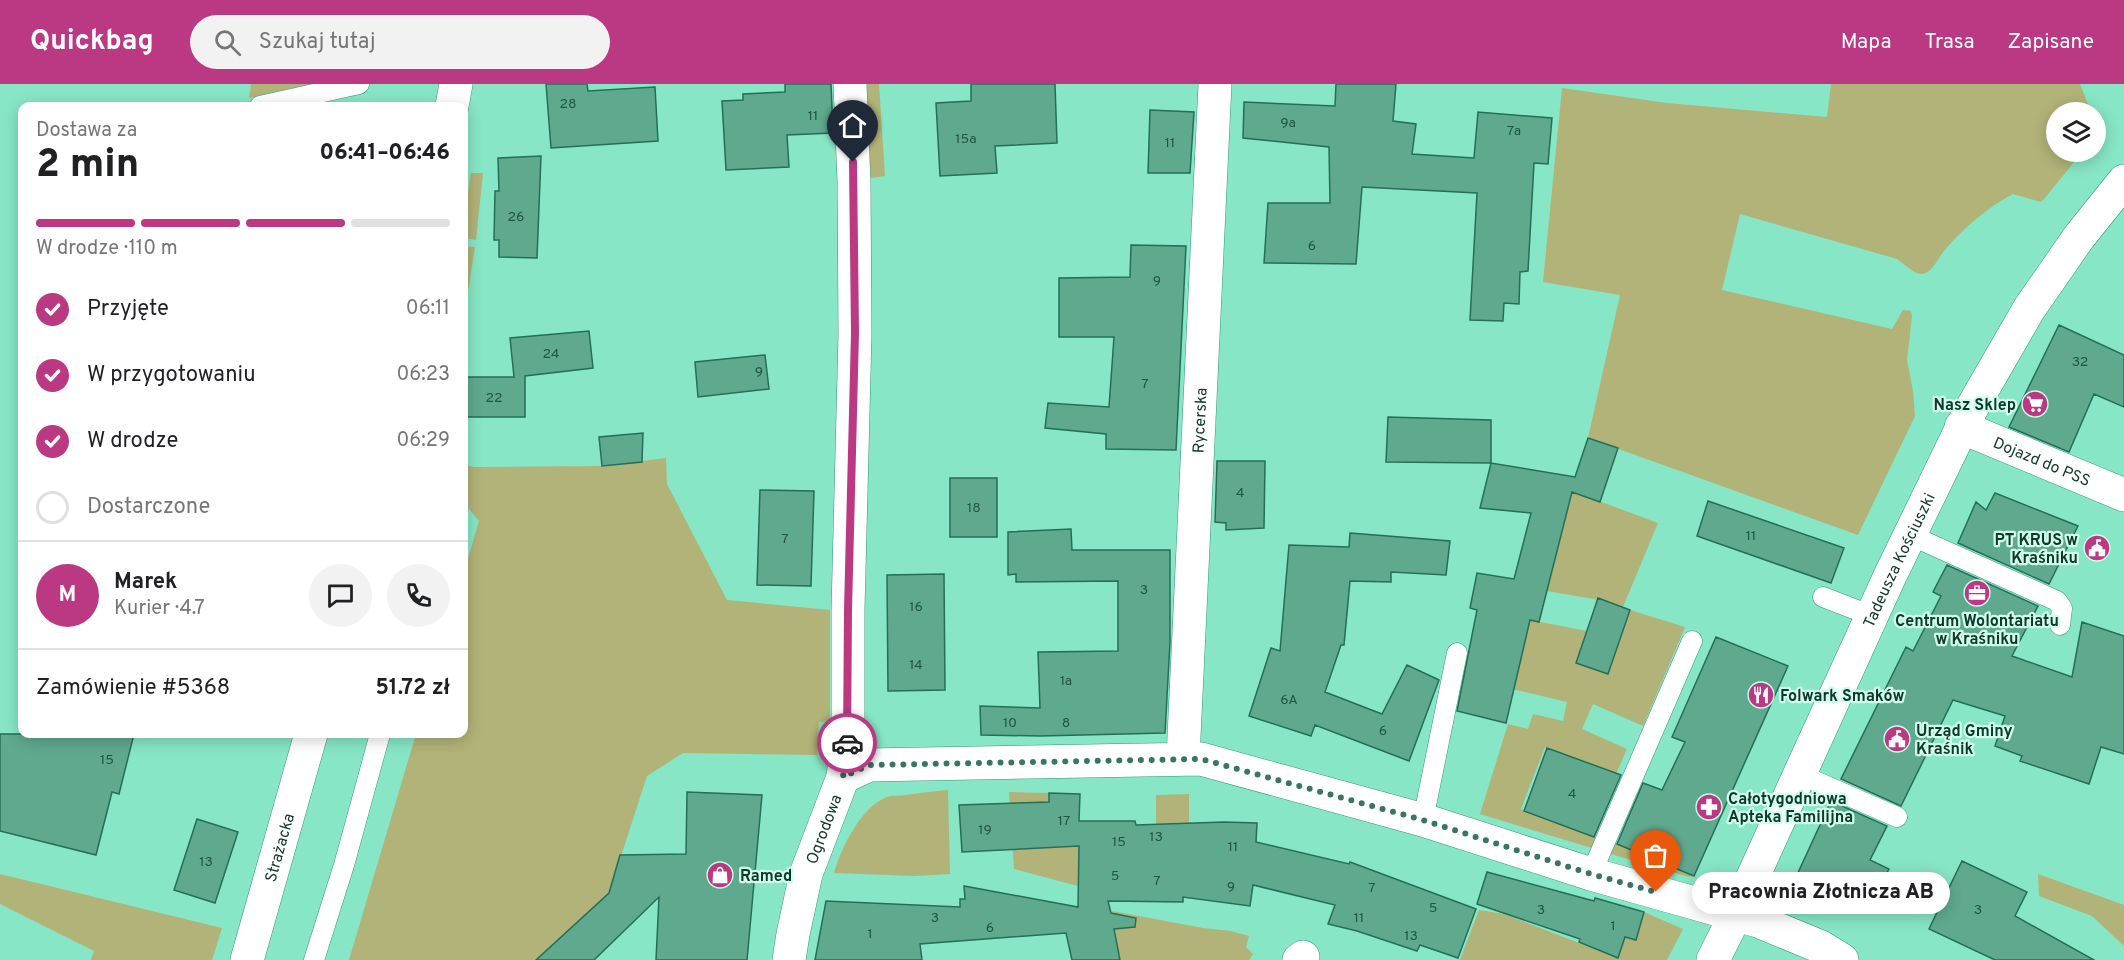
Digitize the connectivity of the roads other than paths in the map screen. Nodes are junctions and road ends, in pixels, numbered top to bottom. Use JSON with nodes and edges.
{"nodes":[{"id":1,"x":359,"y":84,"type":"edge"},
{"id":2,"x":456,"y":84,"type":"edge"},
{"id":3,"x":850,"y":84,"type":"edge"},
{"id":4,"x":1215,"y":84,"type":"edge"},
{"id":5,"x":278,"y":102,"type":"edge"},
{"id":6,"x":453,"y":102,"type":"edge"},
{"id":7,"x":2124,"y":181,"type":"edge"},
{"id":8,"x":1962,"y":428,"type":"junction"},
{"id":9,"x":2124,"y":495,"type":"edge"},
{"id":10,"x":1910,"y":535,"type":"junction"},
{"id":11,"x":1823,"y":597,"type":"dead end"},
{"id":12,"x":1872,"y":616,"type":"junction"},
{"id":13,"x":2060,"y":625,"type":"dead end"},
{"id":14,"x":1692,"y":640,"type":"dead end"},
{"id":15,"x":1457,"y":653,"type":"dead end"},
{"id":16,"x":310,"y":738,"type":"edge"},
{"id":17,"x":379,"y":738,"type":"edge"},
{"id":18,"x":1183,"y":758,"type":"junction"},
{"id":19,"x":1799,"y":774,"type":"junction"},
{"id":20,"x":843,"y":777,"type":"junction"},
{"id":21,"x":1897,"y":817,"type":"dead end"},
{"id":22,"x":1423,"y":820,"type":"junction"},
{"id":23,"x":1591,"y":874,"type":"junction"},
{"id":24,"x":1736,"y":914,"type":"junction"},
{"id":25,"x":247,"y":960,"type":"edge"},
{"id":26,"x":314,"y":960,"type":"edge"},
{"id":27,"x":789,"y":960,"type":"edge"},
{"id":28,"x":1713,"y":960,"type":"edge"},
{"id":29,"x":1842,"y":960,"type":"edge"}],
"edges":[{"from":1,"to":5,"type":"lane"},
{"from":2,"to":6,"type":"street"},
{"from":3,"to":20,"type":"street","name":"Ogrodowa"},
{"from":4,"to":18,"type":"street","name":"Rycerska"},
{"from":7,"to":8,"type":"street","name":"Tadeusza Kościuszki"},
{"from":8,"to":9,"type":"street","name":"Dojazd do PSS"},
{"from":8,"to":10,"type":"street","name":"Tadeusza Kościuszki"},
{"from":10,"to":12,"type":"street","name":"Tadeusza Kościuszki"},
{"from":10,"to":13,"type":"lane"},
{"from":11,"to":12,"type":"lane"},
{"from":12,"to":19,"type":"street","name":"Tadeusza Kościuszki"},
{"from":14,"to":23,"type":"lane"},
{"from":15,"to":22,"type":"lane"},
{"from":16,"to":25,"type":"street","name":"Strażacka"},
{"from":17,"to":26,"type":"lane"},
{"from":18,"to":20,"type":"street"},
{"from":18,"to":22,"type":"street"},
{"from":19,"to":21,"type":"lane"},
{"from":19,"to":24,"type":"street","name":"Tadeusza Kościuszki"},
{"from":20,"to":27,"type":"street","name":"Ogrodowa"},
{"from":22,"to":23,"type":"street"},
{"from":23,"to":24,"type":"street"},
{"from":24,"to":28,"type":"street","name":"Tadeusza Kościuszki"},
{"from":24,"to":29,"type":"street"}]}
